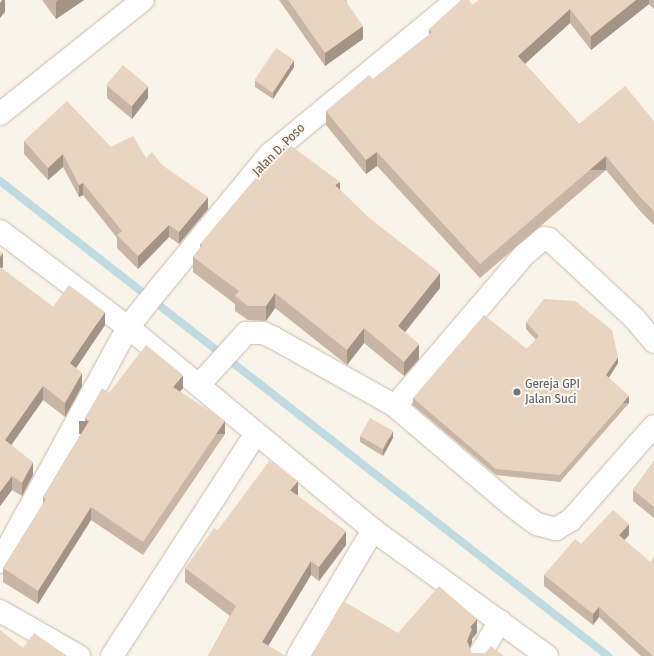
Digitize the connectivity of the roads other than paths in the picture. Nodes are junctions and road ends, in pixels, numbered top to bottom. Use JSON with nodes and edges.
{"nodes":[{"id":1,"x":143,"y":0,"type":"edge"},
{"id":2,"x":457,"y":0,"type":"edge"},
{"id":3,"x":0,"y":114,"type":"edge"},
{"id":4,"x":0,"y":231,"type":"edge"},
{"id":5,"x":128,"y":327,"type":"junction"},
{"id":6,"x":654,"y":342,"type":"edge"},
{"id":7,"x":200,"y":385,"type":"junction"},
{"id":8,"x":395,"y":406,"type":"junction"},
{"id":9,"x":654,"y":426,"type":"edge"},
{"id":10,"x":256,"y":433,"type":"junction"},
{"id":11,"x":373,"y":530,"type":"junction"},
{"id":12,"x":0,"y":562,"type":"edge"},
{"id":13,"x":0,"y":611,"type":"edge"},
{"id":14,"x":500,"y":621,"type":"junction"},
{"id":15,"x":79,"y":656,"type":"edge"},
{"id":16,"x":112,"y":656,"type":"edge"},
{"id":17,"x":298,"y":656,"type":"edge"},
{"id":18,"x":479,"y":656,"type":"edge"},
{"id":19,"x":547,"y":656,"type":"edge"}],
"edges":[{"from":1,"to":3,"type":"street"},
{"from":2,"to":5,"type":"street","name":"Jalan D. Poso"},
{"from":4,"to":5,"type":"street"},
{"from":5,"to":7,"type":"street"},
{"from":5,"to":12,"type":"street","name":"Jalan D. Poso"},
{"from":6,"to":8,"type":"street"},
{"from":7,"to":8,"type":"street"},
{"from":7,"to":10,"type":"street"},
{"from":8,"to":9,"type":"street"},
{"from":10,"to":11,"type":"street"},
{"from":10,"to":16,"type":"street"},
{"from":11,"to":14,"type":"street"},
{"from":11,"to":17,"type":"street"},
{"from":13,"to":15,"type":"street"},
{"from":14,"to":18,"type":"street"},
{"from":14,"to":19,"type":"street"}]}
